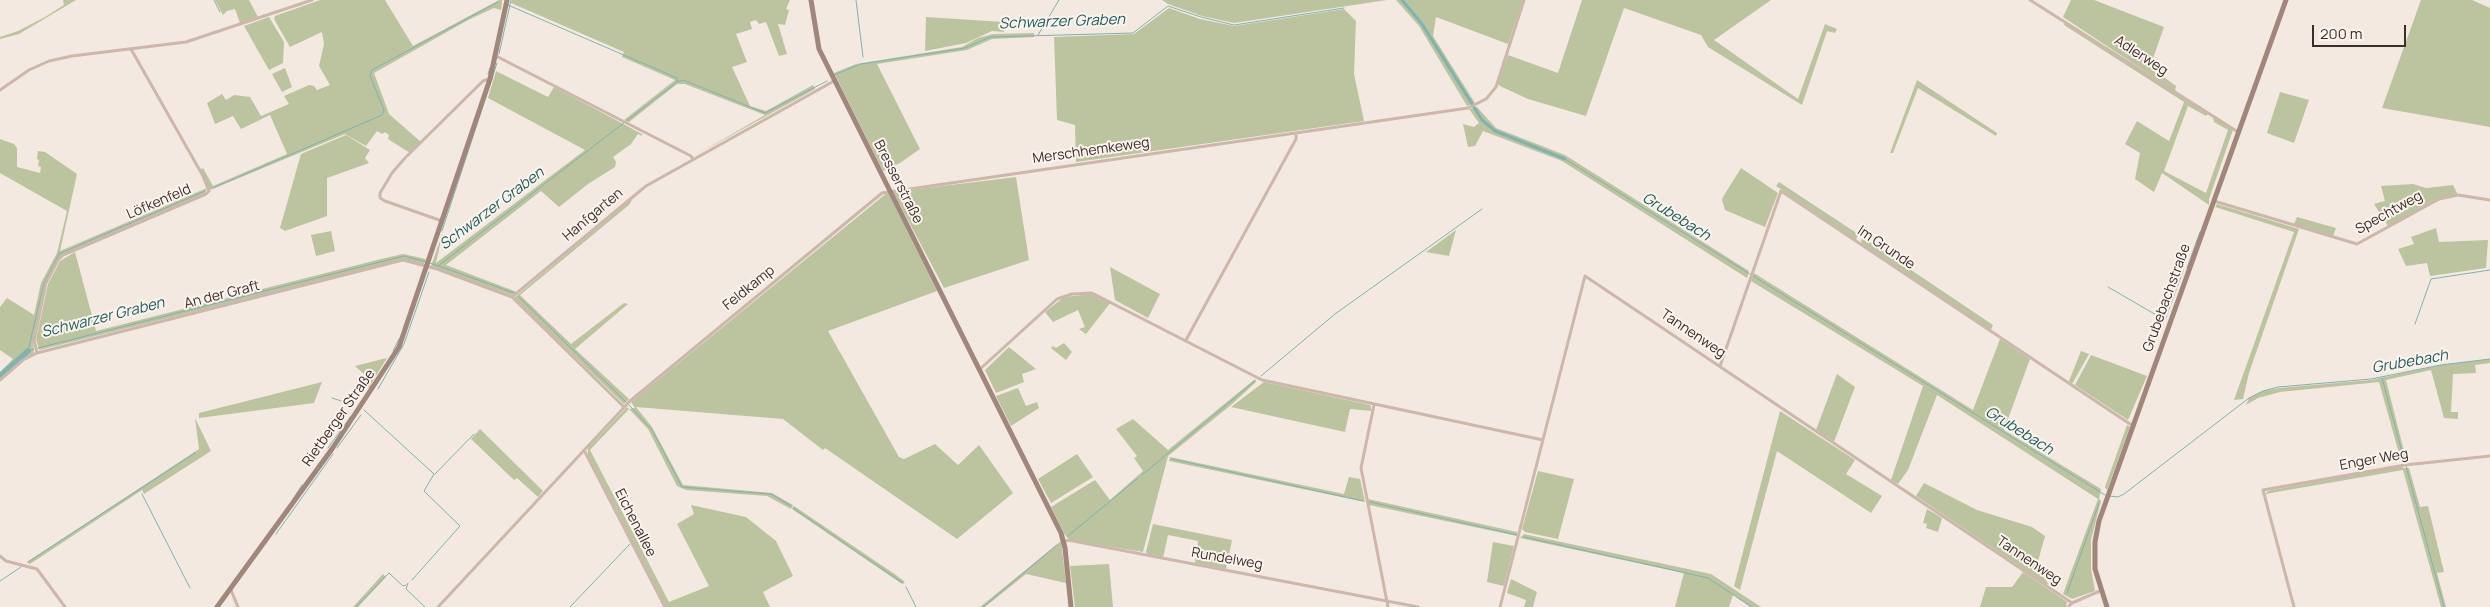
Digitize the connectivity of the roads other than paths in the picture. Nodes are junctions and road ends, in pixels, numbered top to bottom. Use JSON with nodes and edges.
{"nodes":[{"id":1,"x":312,"y":0,"type":"edge"},
{"id":2,"x":507,"y":0,"type":"edge"},
{"id":3,"x":811,"y":0,"type":"edge"},
{"id":4,"x":1524,"y":0,"type":"edge"},
{"id":5,"x":2030,"y":0,"type":"edge"},
{"id":6,"x":2286,"y":0,"type":"edge"},
{"id":7,"x":132,"y":49,"type":"junction"},
{"id":8,"x":496,"y":56,"type":"junction"},
{"id":9,"x":833,"y":78,"type":"junction"},
{"id":10,"x":490,"y":79,"type":"junction"},
{"id":11,"x":0,"y":90,"type":"edge"},
{"id":12,"x":2239,"y":132,"type":"junction"},
{"id":13,"x":1296,"y":133,"type":"junction"},
{"id":14,"x":693,"y":159,"type":"junction"},
{"id":15,"x":890,"y":190,"type":"junction"},
{"id":16,"x":2490,"y":200,"type":"edge"},
{"id":17,"x":2214,"y":201,"type":"junction"},
{"id":18,"x":443,"y":221,"type":"junction"},
{"id":19,"x":428,"y":267,"type":"junction"},
{"id":20,"x":512,"y":297,"type":"junction"},
{"id":21,"x":1186,"y":340,"type":"junction"},
{"id":22,"x":37,"y":352,"type":"junction"},
{"id":23,"x":1720,"y":366,"type":"junction"},
{"id":24,"x":980,"y":370,"type":"junction"},
{"id":25,"x":0,"y":380,"type":"edge"},
{"id":26,"x":1374,"y":405,"type":"junction"},
{"id":27,"x":625,"y":406,"type":"junction"},
{"id":28,"x":2133,"y":426,"type":"junction"},
{"id":29,"x":1543,"y":440,"type":"junction"},
{"id":30,"x":584,"y":450,"type":"junction"},
{"id":31,"x":2490,"y":456,"type":"edge"},
{"id":32,"x":1064,"y":542,"type":"junction"},
{"id":33,"x":0,"y":556,"type":"edge"},
{"id":34,"x":231,"y":590,"type":"junction"},
{"id":35,"x":2100,"y":591,"type":"junction"},
{"id":36,"x":1386,"y":600,"type":"junction"},
{"id":37,"x":2072,"y":602,"type":"junction"},
{"id":38,"x":65,"y":607,"type":"edge"},
{"id":39,"x":217,"y":607,"type":"edge"},
{"id":40,"x":238,"y":607,"type":"edge"},
{"id":41,"x":438,"y":607,"type":"edge"},
{"id":42,"x":665,"y":607,"type":"edge"},
{"id":43,"x":1071,"y":607,"type":"edge"},
{"id":44,"x":1388,"y":607,"type":"edge"},
{"id":45,"x":1418,"y":607,"type":"edge"},
{"id":46,"x":1500,"y":607,"type":"edge"},
{"id":47,"x":2068,"y":607,"type":"edge"},
{"id":48,"x":2106,"y":607,"type":"edge"},
{"id":49,"x":2294,"y":607,"type":"edge"}],
"edges":[{"from":1,"to":7,"type":"street"},
{"from":2,"to":8,"type":"street","name":"Rietberger Straße"},
{"from":3,"to":9,"type":"street","name":"Bresserstraße"},
{"from":4,"to":13,"type":"street","name":"Merschhemkeweg"},
{"from":5,"to":12,"type":"street","name":"Adlerweg"},
{"from":6,"to":12,"type":"street","name":"Grubebachstraße"},
{"from":7,"to":11,"type":"street"},
{"from":7,"to":22,"type":"street","name":"Löfkenfeld"},
{"from":8,"to":10,"type":"street","name":"Rietberger Straße"},
{"from":8,"to":14,"type":"street"},
{"from":9,"to":14,"type":"street","name":"Hanfgarten"},
{"from":9,"to":15,"type":"street","name":"Bresserstraße"},
{"from":10,"to":18,"type":"street","name":"Rietberger Straße"},
{"from":10,"to":18,"type":"street"},
{"from":12,"to":17,"type":"street","name":"Grubebachstraße"},
{"from":13,"to":15,"type":"street","name":"Merschhemkeweg"},
{"from":13,"to":21,"type":"street"},
{"from":14,"to":20,"type":"street","name":"Hanfgarten"},
{"from":15,"to":24,"type":"street","name":"Bresserstraße"},
{"from":15,"to":27,"type":"street","name":"Feldkamp"},
{"from":16,"to":17,"type":"street","name":"Spechtweg"},
{"from":17,"to":28,"type":"street","name":"Grubebachstraße"},
{"from":18,"to":19,"type":"street","name":"Rietberger Straße"},
{"from":19,"to":20,"type":"street"},
{"from":19,"to":22,"type":"street","name":"An der Graft"},
{"from":19,"to":34,"type":"street","name":"Rietberger Straße"},
{"from":20,"to":27,"type":"street"},
{"from":21,"to":24,"type":"street"},
{"from":21,"to":26,"type":"street"},
{"from":22,"to":25,"type":"street","name":"An der Graft"},
{"from":23,"to":28,"type":"street","name":"Im Grunde"},
{"from":23,"to":29,"type":"street","name":"Tannenweg"},
{"from":23,"to":37,"type":"street","name":"Tannenweg"},
{"from":24,"to":32,"type":"street","name":"Bresserstraße"},
{"from":26,"to":29,"type":"street"},
{"from":26,"to":36,"type":"street"},
{"from":27,"to":30,"type":"street","name":"Feldkamp"},
{"from":28,"to":35,"type":"street","name":"Grubebachstraße"},
{"from":29,"to":46,"type":"street","name":"Tannenweg"},
{"from":30,"to":41,"type":"street","name":"Feldkamp"},
{"from":30,"to":42,"type":"street","name":"Eichenallee"},
{"from":31,"to":49,"type":"street","name":"Enger Weg"},
{"from":32,"to":36,"type":"street","name":"Rundelweg"},
{"from":32,"to":43,"type":"street","name":"Bresserstraße"},
{"from":33,"to":38,"type":"street"},
{"from":34,"to":39,"type":"street","name":"Rietberger Straße"},
{"from":34,"to":40,"type":"street"},
{"from":35,"to":37,"type":"street"},
{"from":35,"to":48,"type":"street","name":"Grubebachstraße"},
{"from":36,"to":44,"type":"street"},
{"from":36,"to":45,"type":"street","name":"Rundelweg"},
{"from":37,"to":47,"type":"street"}]}
